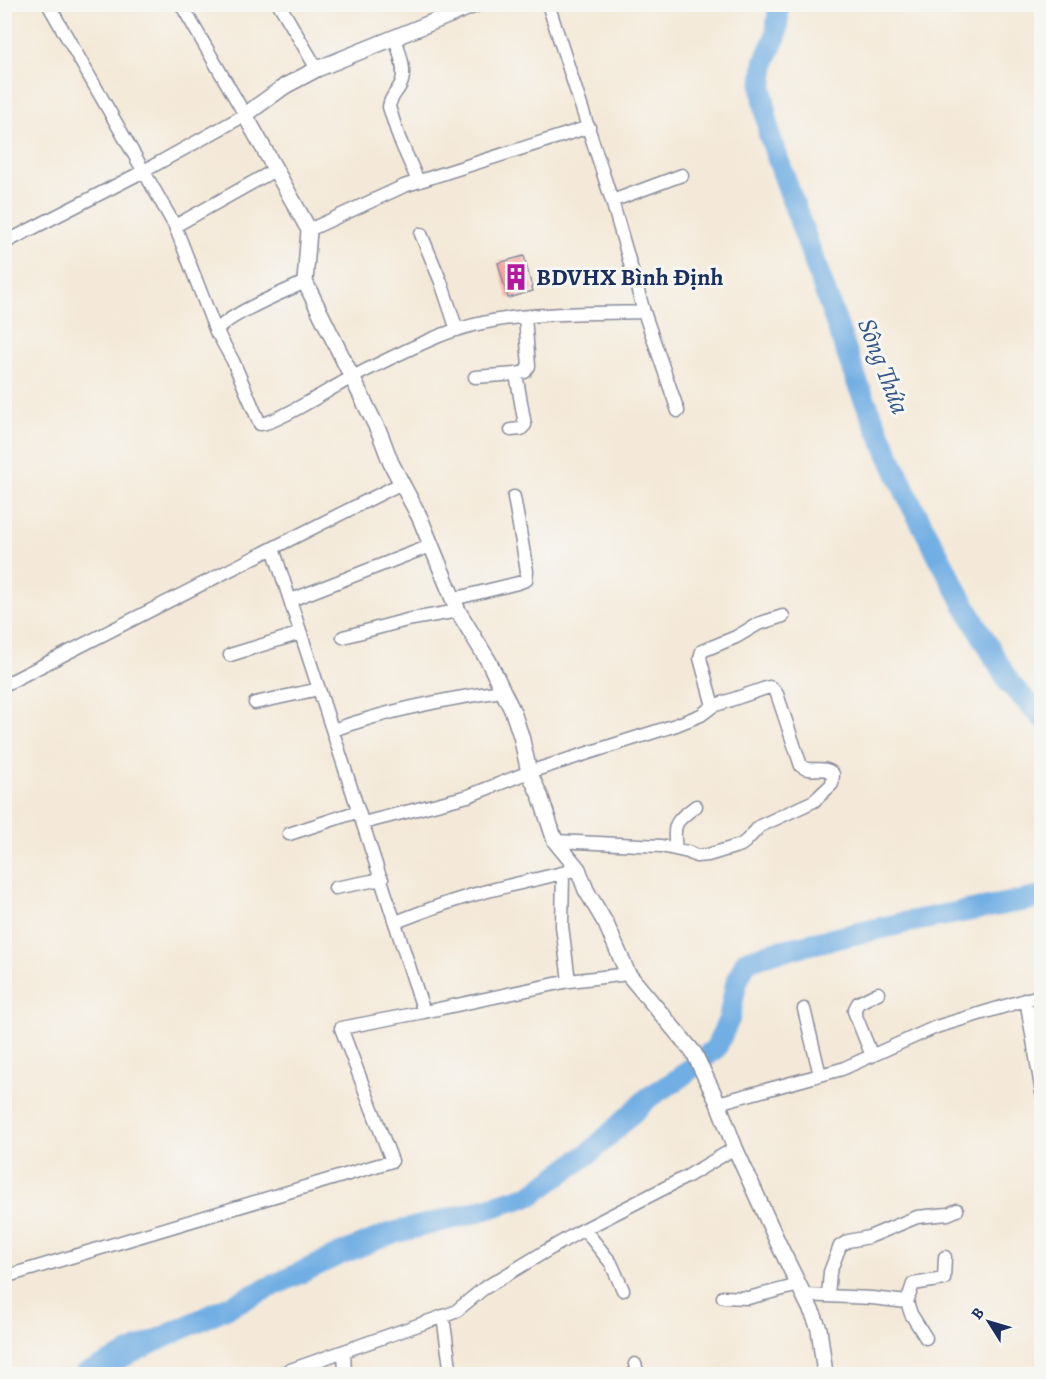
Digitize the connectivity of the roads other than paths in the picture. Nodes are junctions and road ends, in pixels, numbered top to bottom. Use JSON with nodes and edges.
{"nodes":[{"id":1,"x":48,"y":4,"type":"edge"},
{"id":2,"x":181,"y":4,"type":"edge"},
{"id":3,"x":279,"y":4,"type":"edge"},
{"id":4,"x":477,"y":4,"type":"edge"},
{"id":5,"x":548,"y":4,"type":"edge"},
{"id":6,"x":394,"y":37,"type":"junction"},
{"id":7,"x":317,"y":69,"type":"junction"},
{"id":8,"x":245,"y":115,"type":"junction"},
{"id":9,"x":589,"y":127,"type":"junction"},
{"id":10,"x":275,"y":170,"type":"junction"},
{"id":11,"x":144,"y":171,"type":"junction"},
{"id":12,"x":682,"y":175,"type":"dead end"},
{"id":13,"x":418,"y":182,"type":"junction"},
{"id":14,"x":612,"y":201,"type":"junction"},
{"id":15,"x":175,"y":226,"type":"junction"},
{"id":16,"x":309,"y":230,"type":"junction"},
{"id":17,"x":420,"y":234,"type":"dead end"},
{"id":18,"x":4,"y":243,"type":"edge"},
{"id":19,"x":305,"y":282,"type":"junction"},
{"id":20,"x":644,"y":312,"type":"junction"},
{"id":21,"x":525,"y":317,"type":"junction"},
{"id":22,"x":458,"y":330,"type":"junction"},
{"id":23,"x":217,"y":334,"type":"junction"},
{"id":24,"x":516,"y":374,"type":"junction"},
{"id":25,"x":475,"y":377,"type":"dead end"},
{"id":26,"x":351,"y":378,"type":"junction"},
{"id":27,"x":678,"y":411,"type":"dead end"},
{"id":28,"x":511,"y":430,"type":"dead end"},
{"id":29,"x":402,"y":483,"type":"junction"},
{"id":30,"x":514,"y":496,"type":"dead end"},
{"id":31,"x":430,"y":546,"type":"junction"},
{"id":32,"x":273,"y":548,"type":"junction"},
{"id":33,"x":291,"y":600,"type":"junction"},
{"id":34,"x":456,"y":605,"type":"junction"},
{"id":35,"x":783,"y":616,"type":"dead end"},
{"id":36,"x":301,"y":633,"type":"junction"},
{"id":37,"x":343,"y":637,"type":"dead end"},
{"id":38,"x":230,"y":655,"type":"dead end"},
{"id":39,"x":4,"y":685,"type":"edge"},
{"id":40,"x":319,"y":689,"type":"junction"},
{"id":41,"x":502,"y":691,"type":"junction"},
{"id":42,"x":255,"y":703,"type":"dead end"},
{"id":43,"x":712,"y":706,"type":"junction"},
{"id":44,"x":333,"y":730,"type":"junction"},
{"id":45,"x":529,"y":772,"type":"junction"},
{"id":46,"x":696,"y":806,"type":"dead end"},
{"id":47,"x":361,"y":817,"type":"junction"},
{"id":48,"x":289,"y":834,"type":"dead end"},
{"id":49,"x":555,"y":841,"type":"junction"},
{"id":50,"x":676,"y":849,"type":"junction"},
{"id":51,"x":570,"y":871,"type":"junction"},
{"id":52,"x":382,"y":879,"type":"junction"},
{"id":53,"x":335,"y":888,"type":"dead end"},
{"id":54,"x":396,"y":922,"type":"junction"},
{"id":55,"x":628,"y":974,"type":"junction"},
{"id":56,"x":569,"y":981,"type":"junction"},
{"id":57,"x":878,"y":993,"type":"dead end"},
{"id":58,"x":1041,"y":995,"type":"edge"},
{"id":59,"x":1026,"y":999,"type":"junction"},
{"id":60,"x":804,"y":1009,"type":"dead end"},
{"id":61,"x":424,"y":1012,"type":"junction"},
{"id":62,"x":872,"y":1056,"type":"junction"},
{"id":63,"x":820,"y":1076,"type":"junction"},
{"id":64,"x":1041,"y":1093,"type":"edge"},
{"id":65,"x":718,"y":1103,"type":"junction"},
{"id":66,"x":735,"y":1148,"type":"junction"},
{"id":67,"x":957,"y":1210,"type":"dead end"},
{"id":68,"x":584,"y":1229,"type":"junction"},
{"id":69,"x":945,"y":1257,"type":"dead end"},
{"id":70,"x":4,"y":1277,"type":"edge"},
{"id":71,"x":623,"y":1290,"type":"dead end"},
{"id":72,"x":802,"y":1290,"type":"junction"},
{"id":73,"x":828,"y":1296,"type":"junction"},
{"id":74,"x":723,"y":1298,"type":"dead end"},
{"id":75,"x":907,"y":1302,"type":"junction"},
{"id":76,"x":443,"y":1316,"type":"junction"},
{"id":77,"x":926,"y":1338,"type":"dead end"},
{"id":78,"x":344,"y":1351,"type":"junction"},
{"id":79,"x":279,"y":1374,"type":"edge"},
{"id":80,"x":345,"y":1374,"type":"edge"},
{"id":81,"x":451,"y":1374,"type":"edge"},
{"id":82,"x":825,"y":1374,"type":"edge"}],
"edges":[{"from":1,"to":11,"type":"street"},
{"from":2,"to":8,"type":"street"},
{"from":3,"to":7,"type":"street"},
{"from":4,"to":6,"type":"street"},
{"from":5,"to":9,"type":"street"},
{"from":6,"to":7,"type":"street"},
{"from":6,"to":13,"type":"street"},
{"from":7,"to":8,"type":"street"},
{"from":8,"to":10,"type":"street"},
{"from":8,"to":11,"type":"street"},
{"from":9,"to":13,"type":"street"},
{"from":9,"to":14,"type":"street"},
{"from":10,"to":15,"type":"street"},
{"from":10,"to":16,"type":"street"},
{"from":11,"to":15,"type":"street"},
{"from":11,"to":18,"type":"street"},
{"from":12,"to":14,"type":"street"},
{"from":13,"to":16,"type":"street"},
{"from":14,"to":20,"type":"street"},
{"from":15,"to":23,"type":"street"},
{"from":16,"to":19,"type":"street"},
{"from":17,"to":22,"type":"street"},
{"from":19,"to":23,"type":"street"},
{"from":19,"to":26,"type":"street"},
{"from":20,"to":21,"type":"street"},
{"from":20,"to":27,"type":"street"},
{"from":21,"to":22,"type":"street"},
{"from":21,"to":24,"type":"street"},
{"from":22,"to":26,"type":"street"},
{"from":23,"to":26,"type":"street"},
{"from":24,"to":25,"type":"street"},
{"from":24,"to":28,"type":"street"},
{"from":26,"to":29,"type":"street"},
{"from":29,"to":31,"type":"street"},
{"from":29,"to":32,"type":"street"},
{"from":30,"to":34,"type":"street"},
{"from":31,"to":33,"type":"street"},
{"from":31,"to":34,"type":"street"},
{"from":32,"to":33,"type":"street"},
{"from":32,"to":39,"type":"street"},
{"from":33,"to":36,"type":"street"},
{"from":34,"to":37,"type":"street"},
{"from":34,"to":41,"type":"street"},
{"from":35,"to":43,"type":"street"},
{"from":36,"to":38,"type":"street"},
{"from":36,"to":40,"type":"street"},
{"from":40,"to":42,"type":"street"},
{"from":40,"to":44,"type":"street"},
{"from":41,"to":44,"type":"street"},
{"from":41,"to":45,"type":"street"},
{"from":43,"to":45,"type":"street"},
{"from":43,"to":50,"type":"street"},
{"from":44,"to":47,"type":"street"},
{"from":45,"to":47,"type":"street"},
{"from":45,"to":49,"type":"street"},
{"from":46,"to":50,"type":"street"},
{"from":47,"to":48,"type":"street"},
{"from":47,"to":52,"type":"street"},
{"from":49,"to":50,"type":"street"},
{"from":49,"to":51,"type":"street"},
{"from":51,"to":54,"type":"street"},
{"from":51,"to":55,"type":"street"},
{"from":51,"to":56,"type":"street"},
{"from":52,"to":53,"type":"street"},
{"from":52,"to":54,"type":"street"},
{"from":54,"to":61,"type":"street"},
{"from":55,"to":56,"type":"street"},
{"from":55,"to":65,"type":"street"},
{"from":56,"to":61,"type":"street"},
{"from":57,"to":62,"type":"street"},
{"from":58,"to":59,"type":"street"},
{"from":59,"to":62,"type":"street"},
{"from":59,"to":64,"type":"street"},
{"from":60,"to":63,"type":"street"},
{"from":61,"to":70,"type":"street"},
{"from":62,"to":63,"type":"street"},
{"from":63,"to":65,"type":"street"},
{"from":65,"to":66,"type":"street"},
{"from":66,"to":68,"type":"street"},
{"from":66,"to":72,"type":"street"},
{"from":67,"to":73,"type":"street"},
{"from":68,"to":71,"type":"street"},
{"from":68,"to":76,"type":"street"},
{"from":69,"to":75,"type":"street"},
{"from":72,"to":73,"type":"street"},
{"from":72,"to":74,"type":"street"},
{"from":72,"to":82,"type":"street"},
{"from":73,"to":75,"type":"street"},
{"from":75,"to":77,"type":"street"},
{"from":76,"to":78,"type":"street"},
{"from":76,"to":81,"type":"street"},
{"from":78,"to":79,"type":"street"},
{"from":78,"to":80,"type":"street"}]}
